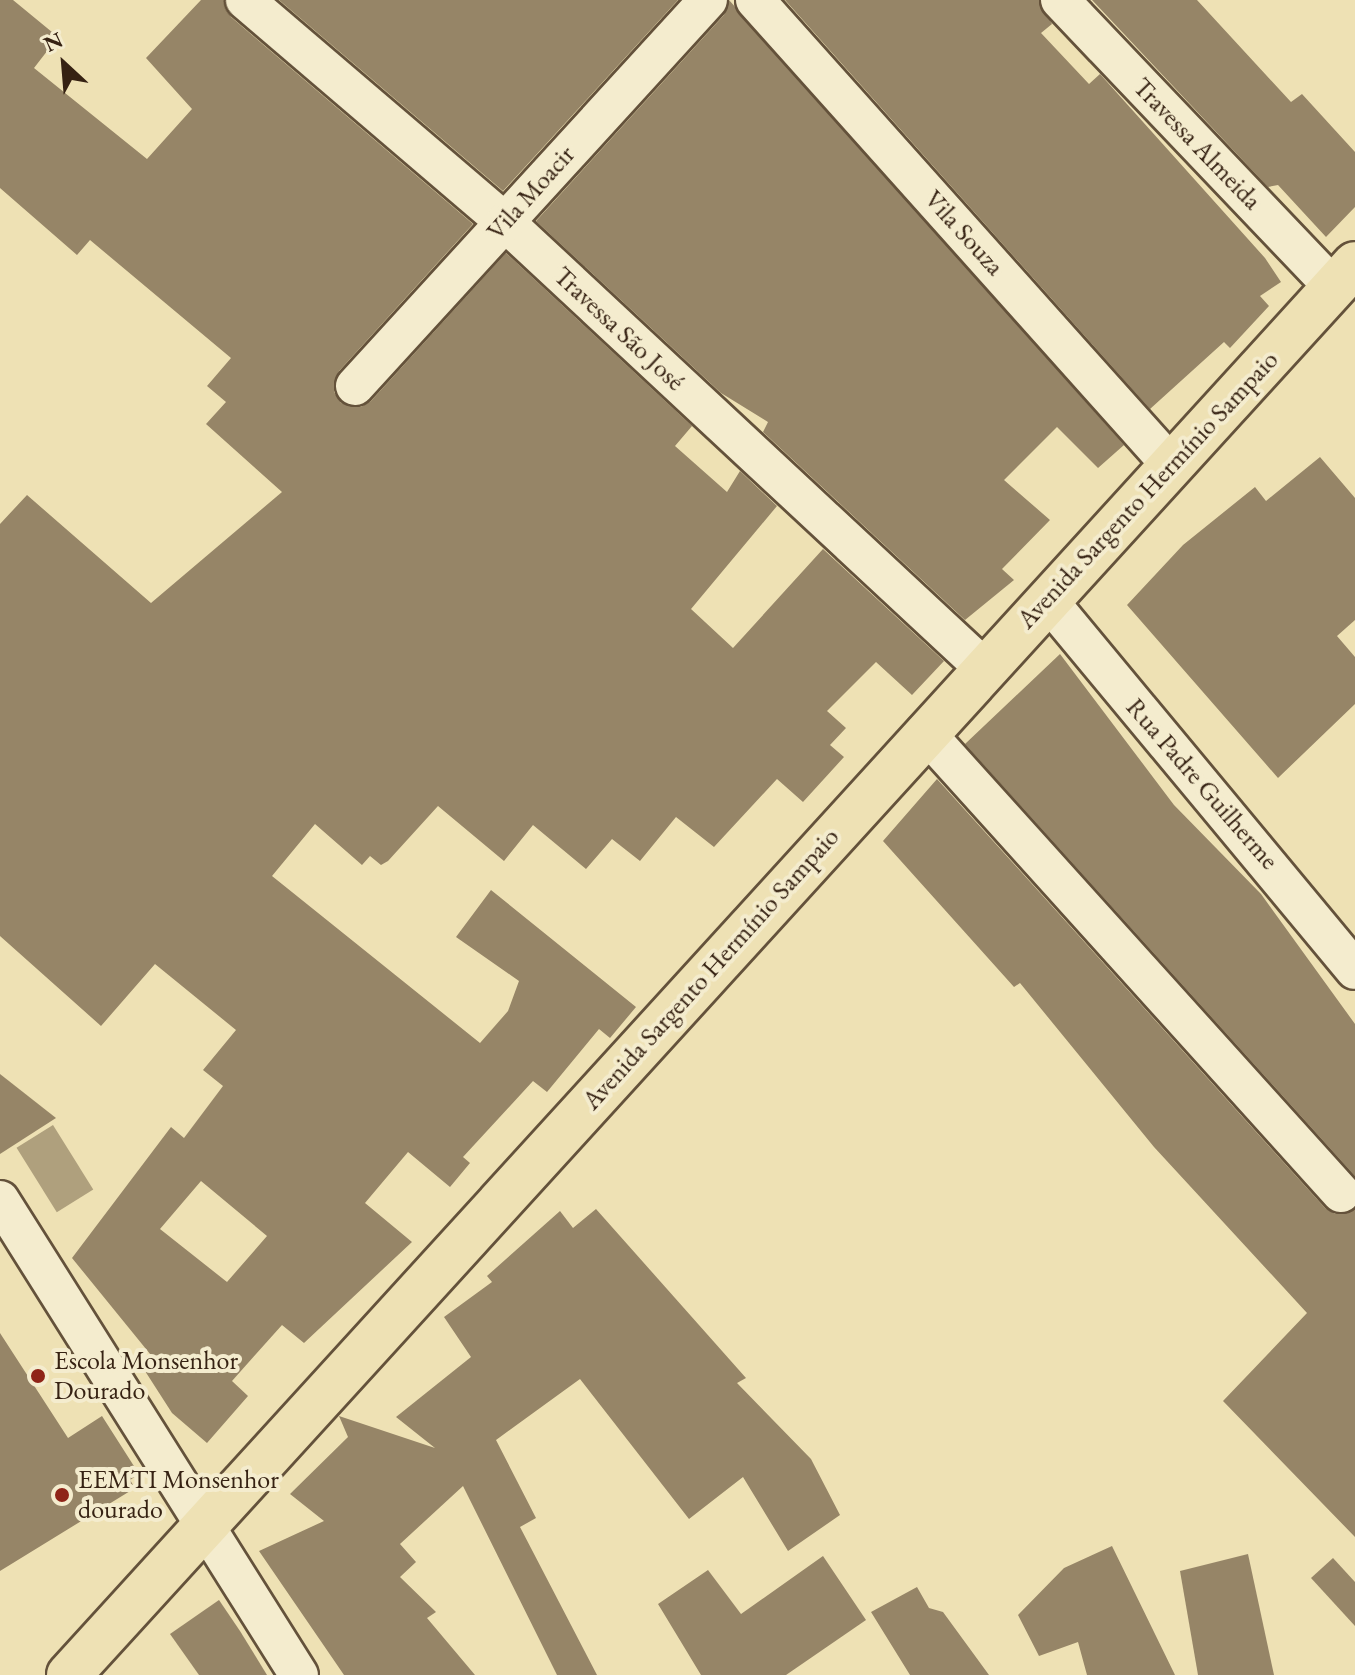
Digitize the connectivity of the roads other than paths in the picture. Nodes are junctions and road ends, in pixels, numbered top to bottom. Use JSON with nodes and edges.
{"nodes":[{"id":1,"x":245,"y":0,"type":"edge"},
{"id":2,"x":708,"y":0,"type":"edge"},
{"id":3,"x":755,"y":0,"type":"edge"},
{"id":4,"x":1060,"y":0,"type":"edge"},
{"id":5,"x":505,"y":222,"type":"junction"},
{"id":6,"x":1344,"y":276,"type":"edge"},
{"id":7,"x":355,"y":386,"type":"dead end"},
{"id":8,"x":1172,"y":466,"type":"junction"},
{"id":9,"x":1047,"y":599,"type":"junction"},
{"id":10,"x":984,"y":668,"type":"junction"},
{"id":11,"x":925,"y":732,"type":"junction"},
{"id":12,"x":1355,"y":970,"type":"edge"},
{"id":13,"x":1341,"y":1193,"type":"dead end"},
{"id":14,"x":0,"y":1200,"type":"edge"},
{"id":15,"x":208,"y":1524,"type":"junction"},
{"id":16,"x":69,"y":1675,"type":"edge"},
{"id":17,"x":299,"y":1675,"type":"edge"}],
"edges":[{"from":1,"to":5,"type":"street","name":"Travessa São José"},
{"from":2,"to":5,"type":"street","name":"Vila Moacir"},
{"from":3,"to":8,"type":"street","name":"Vila Souza"},
{"from":4,"to":6,"type":"street","name":"Travessa Almeida"},
{"from":5,"to":7,"type":"street","name":"Vila Moacir"},
{"from":5,"to":10,"type":"street","name":"Travessa São José"},
{"from":6,"to":8,"type":"main road","name":"Avenida Sargento Hermínio Sampaio"},
{"from":8,"to":9,"type":"main road","name":"Avenida Sargento Hermínio Sampaio"},
{"from":9,"to":10,"type":"main road","name":"Avenida Sargento Hermínio Sampaio"},
{"from":9,"to":12,"type":"street","name":"Rua Padre Guilherme"},
{"from":10,"to":11,"type":"main road","name":"Avenida Sargento Hermínio Sampaio"},
{"from":11,"to":13,"type":"street"},
{"from":11,"to":15,"type":"main road","name":"Avenida Sargento Hermínio Sampaio"},
{"from":14,"to":15,"type":"street"},
{"from":15,"to":16,"type":"main road","name":"Avenida Sargento Hermínio Sampaio"},
{"from":15,"to":17,"type":"street"}]}
